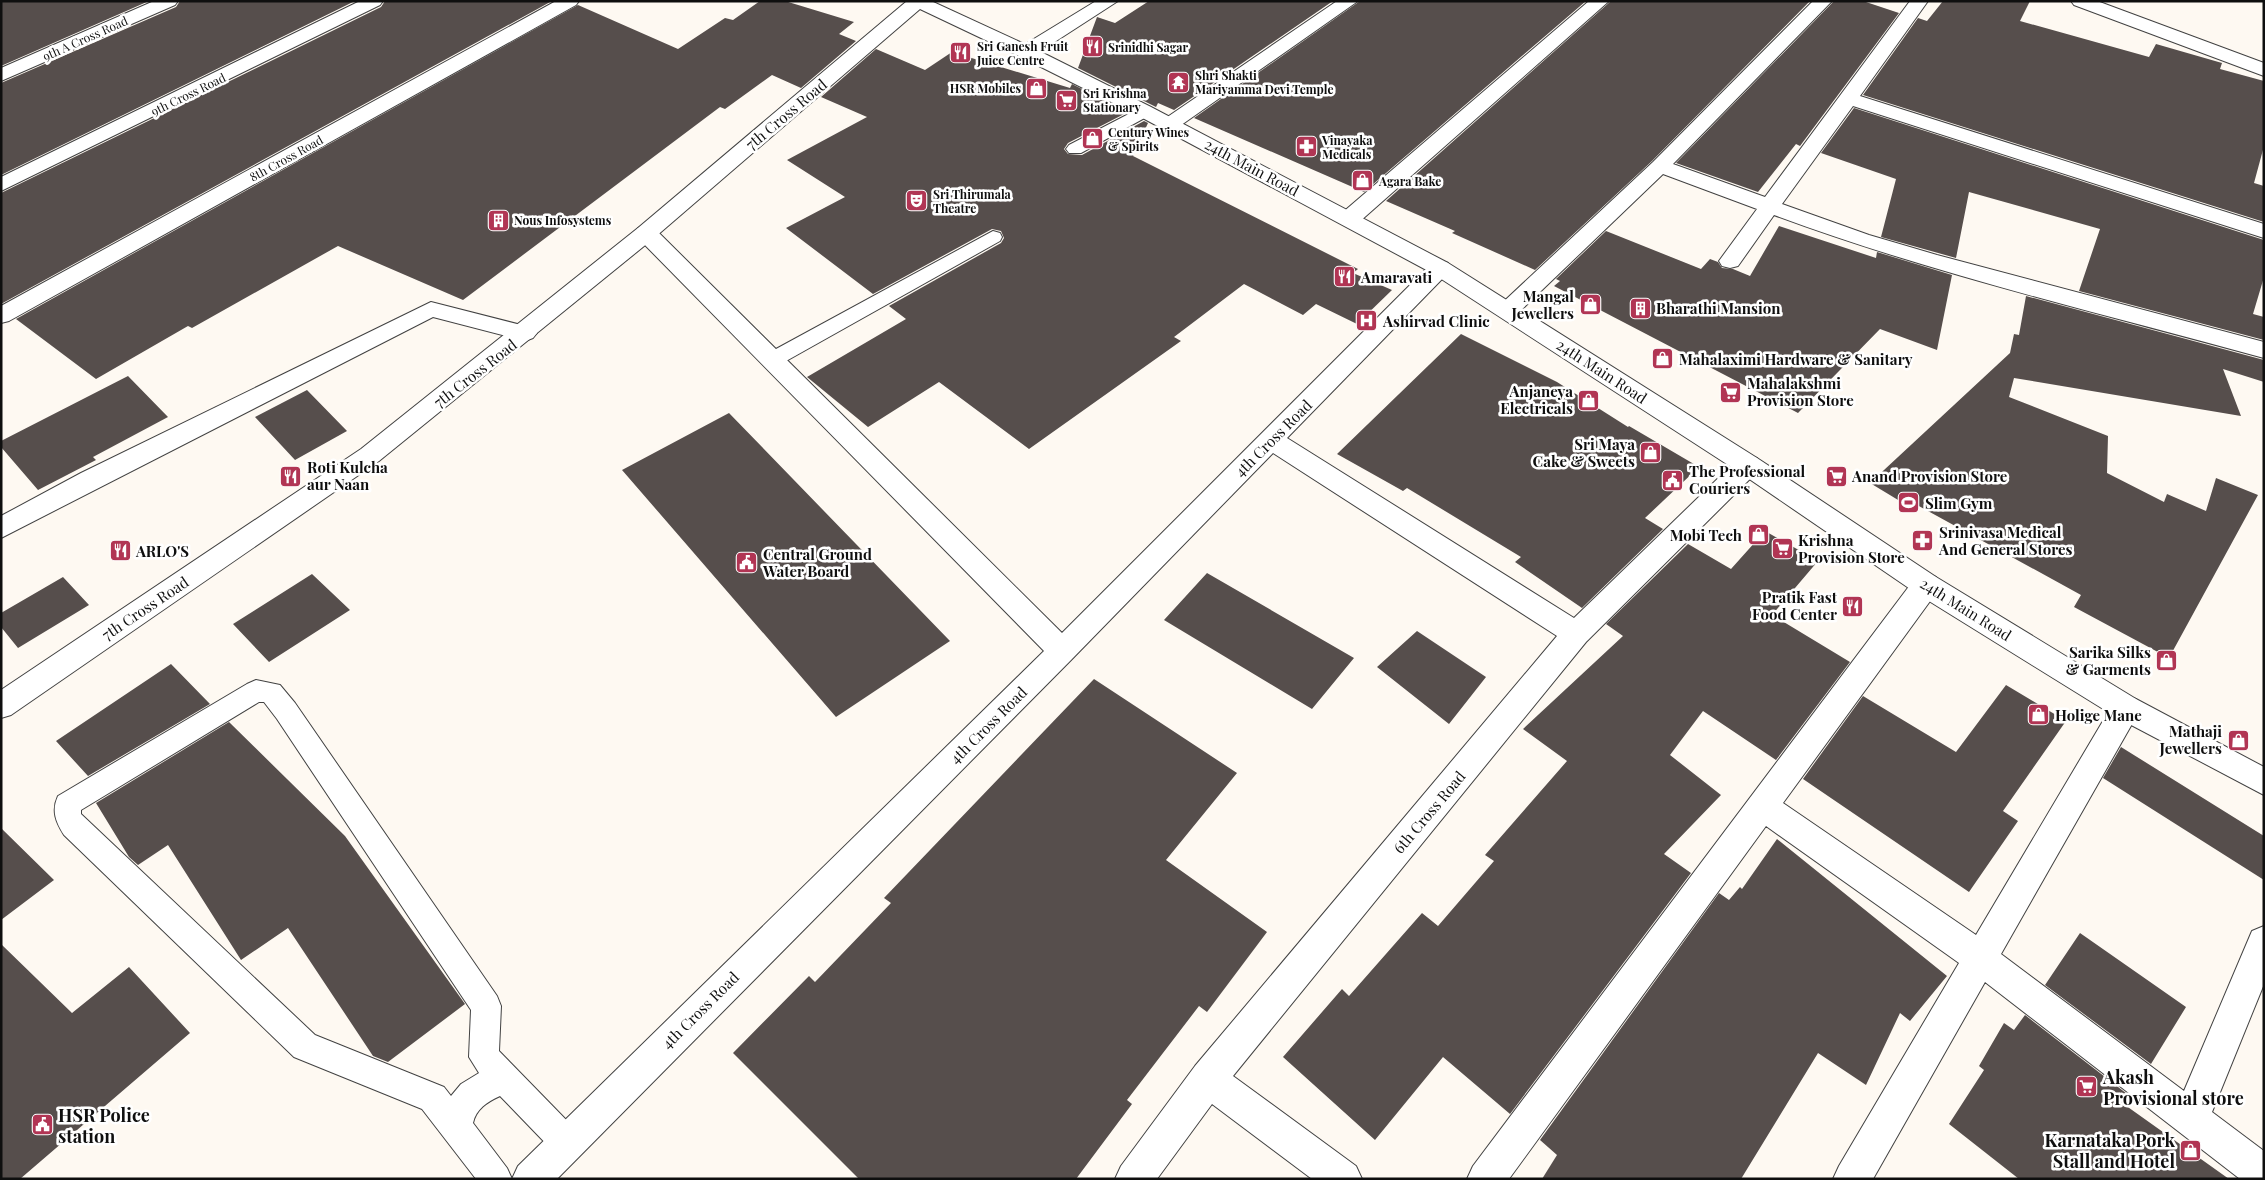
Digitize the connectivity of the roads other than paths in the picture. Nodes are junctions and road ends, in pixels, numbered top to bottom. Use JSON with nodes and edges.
{"nodes":[{"id":1,"x":374,"y":1,"type":"edge"},
{"id":2,"x":570,"y":1,"type":"edge"},
{"id":3,"x":1109,"y":1,"type":"edge"},
{"id":4,"x":1349,"y":1,"type":"edge"},
{"id":5,"x":1600,"y":1,"type":"edge"},
{"id":6,"x":1823,"y":1,"type":"edge"},
{"id":7,"x":1919,"y":1,"type":"edge"},
{"id":8,"x":2080,"y":1,"type":"edge"},
{"id":9,"x":165,"y":2,"type":"edge"},
{"id":10,"x":918,"y":2,"type":"edge"},
{"id":11,"x":1026,"y":52,"type":"junction"},
{"id":12,"x":2264,"y":70,"type":"edge"},
{"id":13,"x":1,"y":75,"type":"edge"},
{"id":14,"x":1848,"y":98,"type":"junction"},
{"id":15,"x":1144,"y":111,"type":"junction"},
{"id":16,"x":1170,"y":124,"type":"junction"},
{"id":17,"x":1076,"y":148,"type":"dead end"},
{"id":18,"x":1660,"y":166,"type":"junction"},
{"id":19,"x":1,"y":185,"type":"edge"},
{"id":20,"x":1770,"y":206,"type":"junction"},
{"id":21,"x":1350,"y":218,"type":"junction"},
{"id":22,"x":2264,"y":232,"type":"edge"},
{"id":23,"x":646,"y":233,"type":"junction"},
{"id":24,"x":993,"y":236,"type":"dead end"},
{"id":25,"x":1730,"y":261,"type":"dead end"},
{"id":26,"x":1440,"y":268,"type":"junction"},
{"id":27,"x":1508,"y":310,"type":"junction"},
{"id":28,"x":1,"y":316,"type":"edge"},
{"id":29,"x":525,"y":333,"type":"junction"},
{"id":30,"x":2264,"y":350,"type":"edge"},
{"id":31,"x":772,"y":360,"type":"junction"},
{"id":32,"x":1271,"y":440,"type":"junction"},
{"id":33,"x":1748,"y":465,"type":"junction"},
{"id":34,"x":1,"y":528,"type":"edge"},
{"id":35,"x":1926,"y":585,"type":"junction"},
{"id":36,"x":1576,"y":634,"type":"junction"},
{"id":37,"x":1062,"y":651,"type":"junction"},
{"id":38,"x":1,"y":706,"type":"edge"},
{"id":39,"x":2126,"y":708,"type":"junction"},
{"id":40,"x":2264,"y":782,"type":"edge"},
{"id":41,"x":1762,"y":806,"type":"junction"},
{"id":42,"x":2264,"y":942,"type":"edge"},
{"id":43,"x":1980,"y":958,"type":"junction"},
{"id":44,"x":504,"y":1078,"type":"junction"},
{"id":45,"x":1208,"y":1079,"type":"junction"},
{"id":46,"x":2191,"y":1119,"type":"junction"},
{"id":47,"x":456,"y":1127,"type":"junction"},
{"id":48,"x":567,"y":1143,"type":"junction"},
{"id":49,"x":2255,"y":1174,"type":"edge"},
{"id":50,"x":496,"y":1179,"type":"edge"},
{"id":51,"x":531,"y":1179,"type":"edge"},
{"id":52,"x":1134,"y":1179,"type":"edge"},
{"id":53,"x":1343,"y":1179,"type":"edge"},
{"id":54,"x":1486,"y":1179,"type":"edge"},
{"id":55,"x":1852,"y":1179,"type":"edge"}],
"edges":[{"from":1,"to":19,"type":"street","name":"9th Cross Road"},
{"from":2,"to":28,"type":"street","name":"8th Cross Road"},
{"from":3,"to":11,"type":"street"},
{"from":4,"to":16,"type":"street"},
{"from":5,"to":21,"type":"street"},
{"from":6,"to":18,"type":"street"},
{"from":7,"to":14,"type":"street"},
{"from":8,"to":12,"type":"street"},
{"from":9,"to":13,"type":"street","name":"9th A Cross Road"},
{"from":10,"to":11,"type":"street","name":"24th Main Road"},
{"from":10,"to":23,"type":"street","name":"7th Cross Road"},
{"from":11,"to":15,"type":"street","name":"24th Main Road"},
{"from":14,"to":20,"type":"street"},
{"from":14,"to":22,"type":"street"},
{"from":15,"to":16,"type":"street","name":"24th Main Road"},
{"from":15,"to":17,"type":"lane"},
{"from":16,"to":21,"type":"street","name":"24th Main Road"},
{"from":18,"to":20,"type":"street"},
{"from":18,"to":27,"type":"street"},
{"from":20,"to":25,"type":"street"},
{"from":20,"to":30,"type":"street"},
{"from":21,"to":26,"type":"street","name":"24th Main Road"},
{"from":23,"to":29,"type":"street","name":"7th Cross Road"},
{"from":23,"to":31,"type":"street"},
{"from":24,"to":31,"type":"lane"},
{"from":26,"to":27,"type":"street","name":"24th Main Road"},
{"from":26,"to":32,"type":"street","name":"4th Cross Road"},
{"from":27,"to":33,"type":"street","name":"24th Main Road"},
{"from":29,"to":34,"type":"street"},
{"from":29,"to":38,"type":"street","name":"7th Cross Road"},
{"from":31,"to":37,"type":"street"},
{"from":32,"to":36,"type":"street"},
{"from":32,"to":37,"type":"street","name":"4th Cross Road"},
{"from":33,"to":35,"type":"street","name":"24th Main Road"},
{"from":33,"to":36,"type":"street","name":"6th Cross Road"},
{"from":35,"to":39,"type":"street","name":"24th Main Road"},
{"from":35,"to":41,"type":"street"},
{"from":36,"to":45,"type":"street","name":"6th Cross Road"},
{"from":37,"to":48,"type":"street","name":"4th Cross Road"},
{"from":39,"to":40,"type":"street","name":"24th Main Road"},
{"from":39,"to":43,"type":"street"},
{"from":41,"to":43,"type":"street"},
{"from":41,"to":54,"type":"street"},
{"from":42,"to":46,"type":"street"},
{"from":43,"to":46,"type":"street"},
{"from":43,"to":55,"type":"street"},
{"from":44,"to":47,"type":"lane"},
{"from":44,"to":47,"type":"lane"},
{"from":44,"to":48,"type":"lane"},
{"from":45,"to":52,"type":"street","name":"6th Cross Road"},
{"from":45,"to":53,"type":"street"},
{"from":46,"to":49,"type":"street"},
{"from":47,"to":50,"type":"lane"},
{"from":48,"to":51,"type":"street","name":"4th Cross Road"}]}
